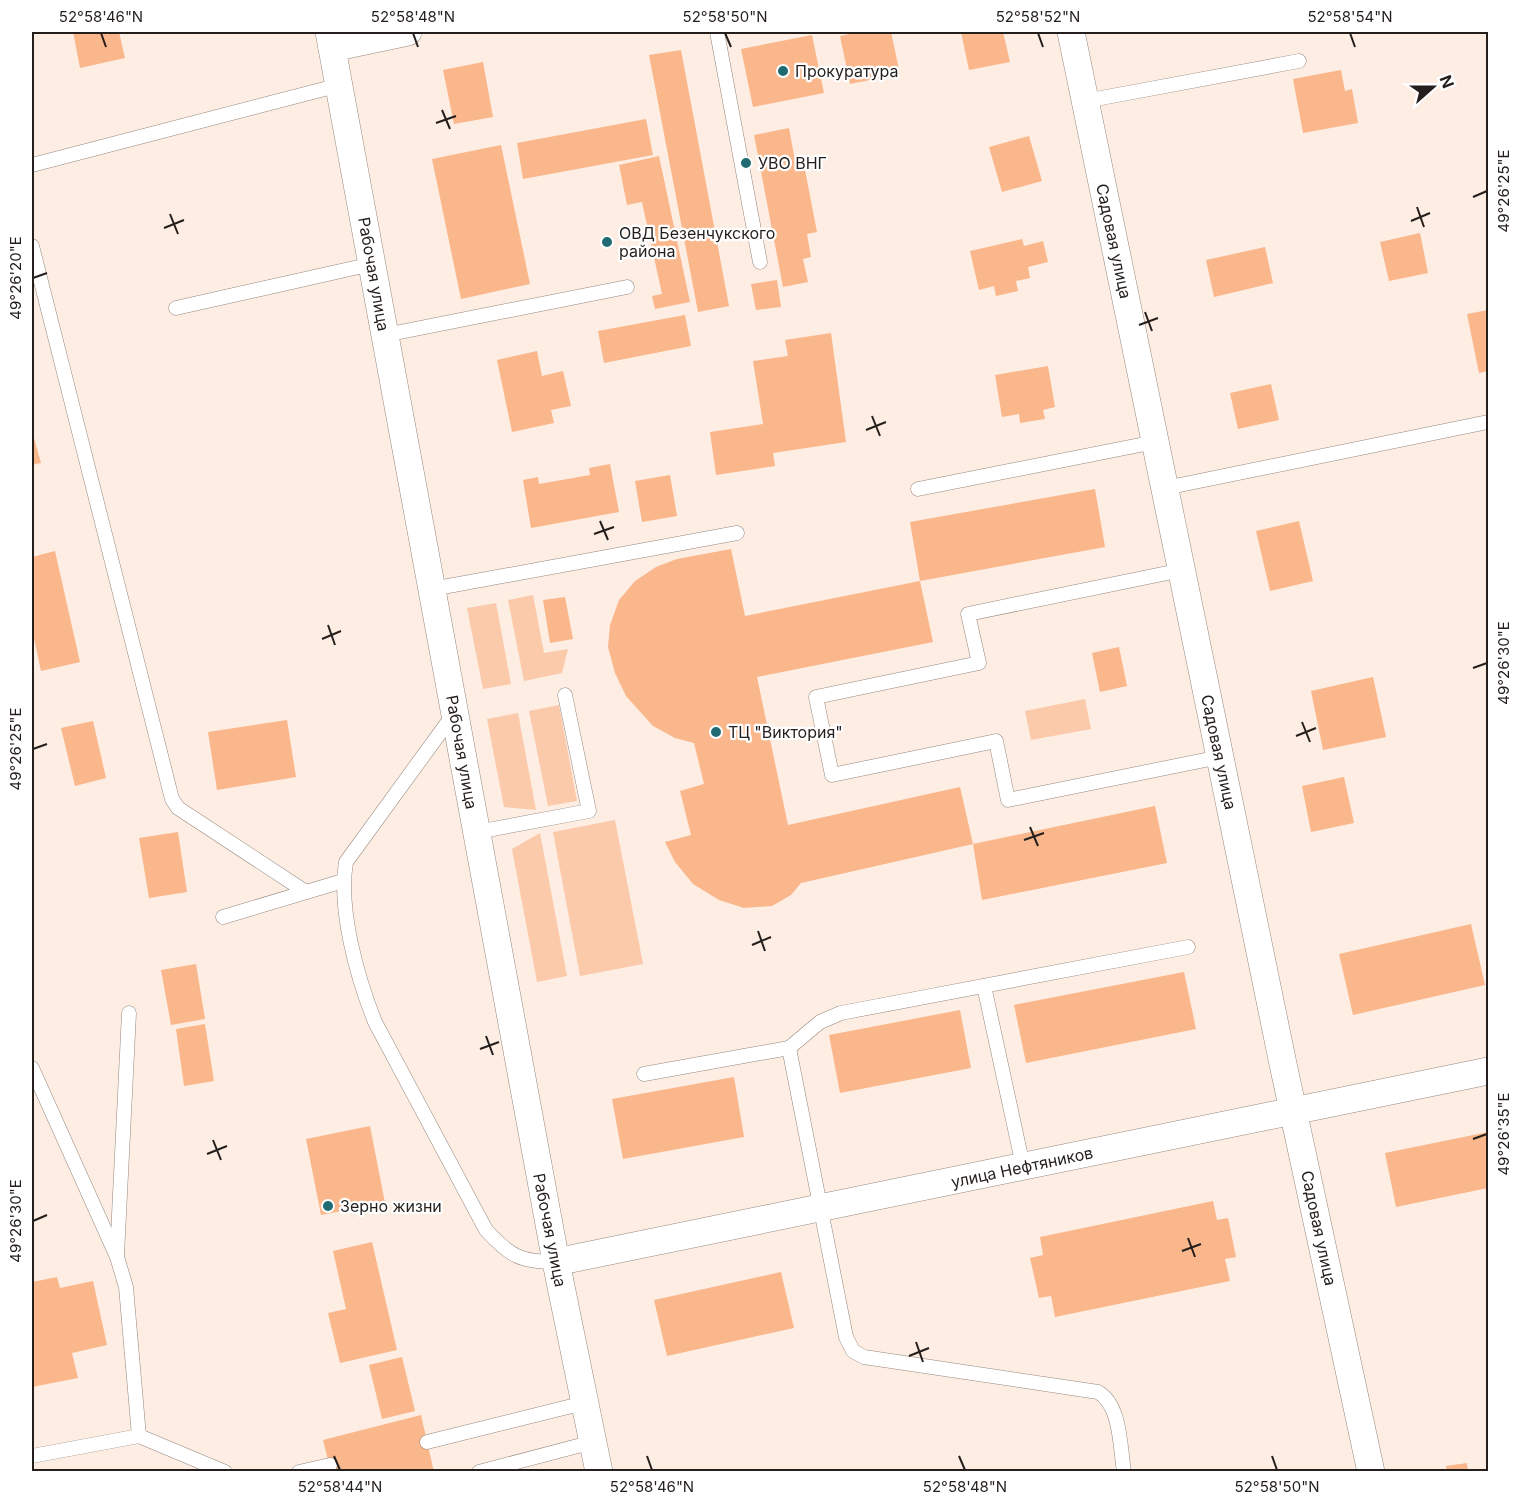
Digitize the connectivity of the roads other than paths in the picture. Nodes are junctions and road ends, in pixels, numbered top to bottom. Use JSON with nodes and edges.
{"nodes":[{"id":1,"x":408,"y":32,"type":"edge"},
{"id":2,"x":717,"y":32,"type":"edge"},
{"id":3,"x":1071,"y":32,"type":"edge"},
{"id":4,"x":331,"y":40,"type":"edge"},
{"id":5,"x":1299,"y":61,"type":"dead end"},
{"id":6,"x":340,"y":85,"type":"junction"},
{"id":7,"x":1085,"y":101,"type":"junction"},
{"id":8,"x":32,"y":165,"type":"edge"},
{"id":9,"x":32,"y":246,"type":"edge"},
{"id":10,"x":760,"y":262,"type":"dead end"},
{"id":11,"x":372,"y":264,"type":"junction"},
{"id":12,"x":627,"y":287,"type":"dead end"},
{"id":13,"x":176,"y":308,"type":"dead end"},
{"id":14,"x":385,"y":335,"type":"junction"},
{"id":15,"x":1488,"y":422,"type":"edge"},
{"id":16,"x":1155,"y":442,"type":"junction"},
{"id":17,"x":1165,"y":488,"type":"junction"},
{"id":18,"x":918,"y":489,"type":"dead end"},
{"id":19,"x":738,"y":533,"type":"dead end"},
{"id":20,"x":1182,"y":570,"type":"junction"},
{"id":21,"x":432,"y":588,"type":"junction"},
{"id":22,"x":565,"y":694,"type":"dead end"},
{"id":23,"x":455,"y":713,"type":"junction"},
{"id":24,"x":1220,"y":757,"type":"junction"},
{"id":25,"x":477,"y":832,"type":"junction"},
{"id":26,"x":343,"y":881,"type":"junction"},
{"id":27,"x":306,"y":892,"type":"junction"},
{"id":28,"x":223,"y":917,"type":"dead end"},
{"id":29,"x":1188,"y":947,"type":"dead end"},
{"id":30,"x":984,"y":986,"type":"junction"},
{"id":31,"x":129,"y":1013,"type":"dead end"},
{"id":32,"x":789,"y":1048,"type":"junction"},
{"id":33,"x":32,"y":1068,"type":"edge"},
{"id":34,"x":1488,"y":1071,"type":"edge"},
{"id":35,"x":644,"y":1074,"type":"dead end"},
{"id":36,"x":1293,"y":1111,"type":"junction"},
{"id":37,"x":1023,"y":1166,"type":"junction"},
{"id":38,"x":821,"y":1208,"type":"junction"},
{"id":39,"x":117,"y":1257,"type":"junction"},
{"id":40,"x":556,"y":1262,"type":"junction"},
{"id":41,"x":584,"y":1403,"type":"junction"},
{"id":42,"x":139,"y":1436,"type":"junction"},
{"id":43,"x":427,"y":1442,"type":"dead end"},
{"id":44,"x":593,"y":1442,"type":"junction"},
{"id":45,"x":32,"y":1456,"type":"edge"},
{"id":46,"x":330,"y":1465,"type":"dead end"},
{"id":47,"x":225,"y":1472,"type":"edge"},
{"id":48,"x":299,"y":1472,"type":"edge"},
{"id":49,"x":479,"y":1472,"type":"edge"},
{"id":50,"x":599,"y":1472,"type":"edge"},
{"id":51,"x":1124,"y":1472,"type":"edge"},
{"id":52,"x":1371,"y":1472,"type":"edge"}],
"edges":[{"from":1,"to":4,"type":"street"},
{"from":2,"to":10,"type":"lane"},
{"from":3,"to":7,"type":"street","name":"Садовая улица"},
{"from":4,"to":6,"type":"street","name":"Рабочая улица"},
{"from":5,"to":7,"type":"lane"},
{"from":6,"to":8,"type":"lane"},
{"from":6,"to":11,"type":"street","name":"Рабочая улица"},
{"from":7,"to":16,"type":"street","name":"Садовая улица"},
{"from":9,"to":27,"type":"lane"},
{"from":11,"to":13,"type":"lane"},
{"from":11,"to":14,"type":"street","name":"Рабочая улица"},
{"from":12,"to":14,"type":"lane"},
{"from":14,"to":21,"type":"street","name":"Рабочая улица"},
{"from":15,"to":17,"type":"lane"},
{"from":16,"to":17,"type":"street","name":"Садовая улица"},
{"from":16,"to":18,"type":"lane"},
{"from":17,"to":20,"type":"street","name":"Садовая улица"},
{"from":19,"to":21,"type":"lane"},
{"from":20,"to":24,"type":"street","name":"Садовая улица"},
{"from":20,"to":24,"type":"lane"},
{"from":21,"to":23,"type":"street","name":"Рабочая улица"},
{"from":22,"to":25,"type":"lane"},
{"from":23,"to":25,"type":"street","name":"Рабочая улица"},
{"from":23,"to":26,"type":"lane"},
{"from":24,"to":36,"type":"street","name":"Садовая улица"},
{"from":25,"to":40,"type":"street","name":"Рабочая улица"},
{"from":26,"to":27,"type":"lane"},
{"from":26,"to":40,"type":"lane"},
{"from":27,"to":28,"type":"lane"},
{"from":29,"to":30,"type":"lane"},
{"from":30,"to":32,"type":"lane"},
{"from":30,"to":37,"type":"lane"},
{"from":31,"to":39,"type":"lane"},
{"from":32,"to":35,"type":"lane"},
{"from":32,"to":38,"type":"lane"},
{"from":33,"to":39,"type":"lane"},
{"from":34,"to":36,"type":"street","name":"улица Нефтяников"},
{"from":36,"to":37,"type":"street","name":"улица Нефтяников"},
{"from":36,"to":52,"type":"street","name":"Садовая улица"},
{"from":37,"to":38,"type":"street","name":"улица Нефтяников"},
{"from":38,"to":40,"type":"street","name":"улица Нефтяников"},
{"from":38,"to":51,"type":"lane"},
{"from":39,"to":42,"type":"lane"},
{"from":40,"to":41,"type":"street","name":"Рабочая улица"},
{"from":41,"to":43,"type":"lane"},
{"from":41,"to":44,"type":"street","name":"Рабочая улица"},
{"from":42,"to":45,"type":"lane"},
{"from":42,"to":47,"type":"lane"},
{"from":44,"to":49,"type":"lane"},
{"from":44,"to":50,"type":"street","name":"Рабочая улица"},
{"from":46,"to":48,"type":"lane"}]}
